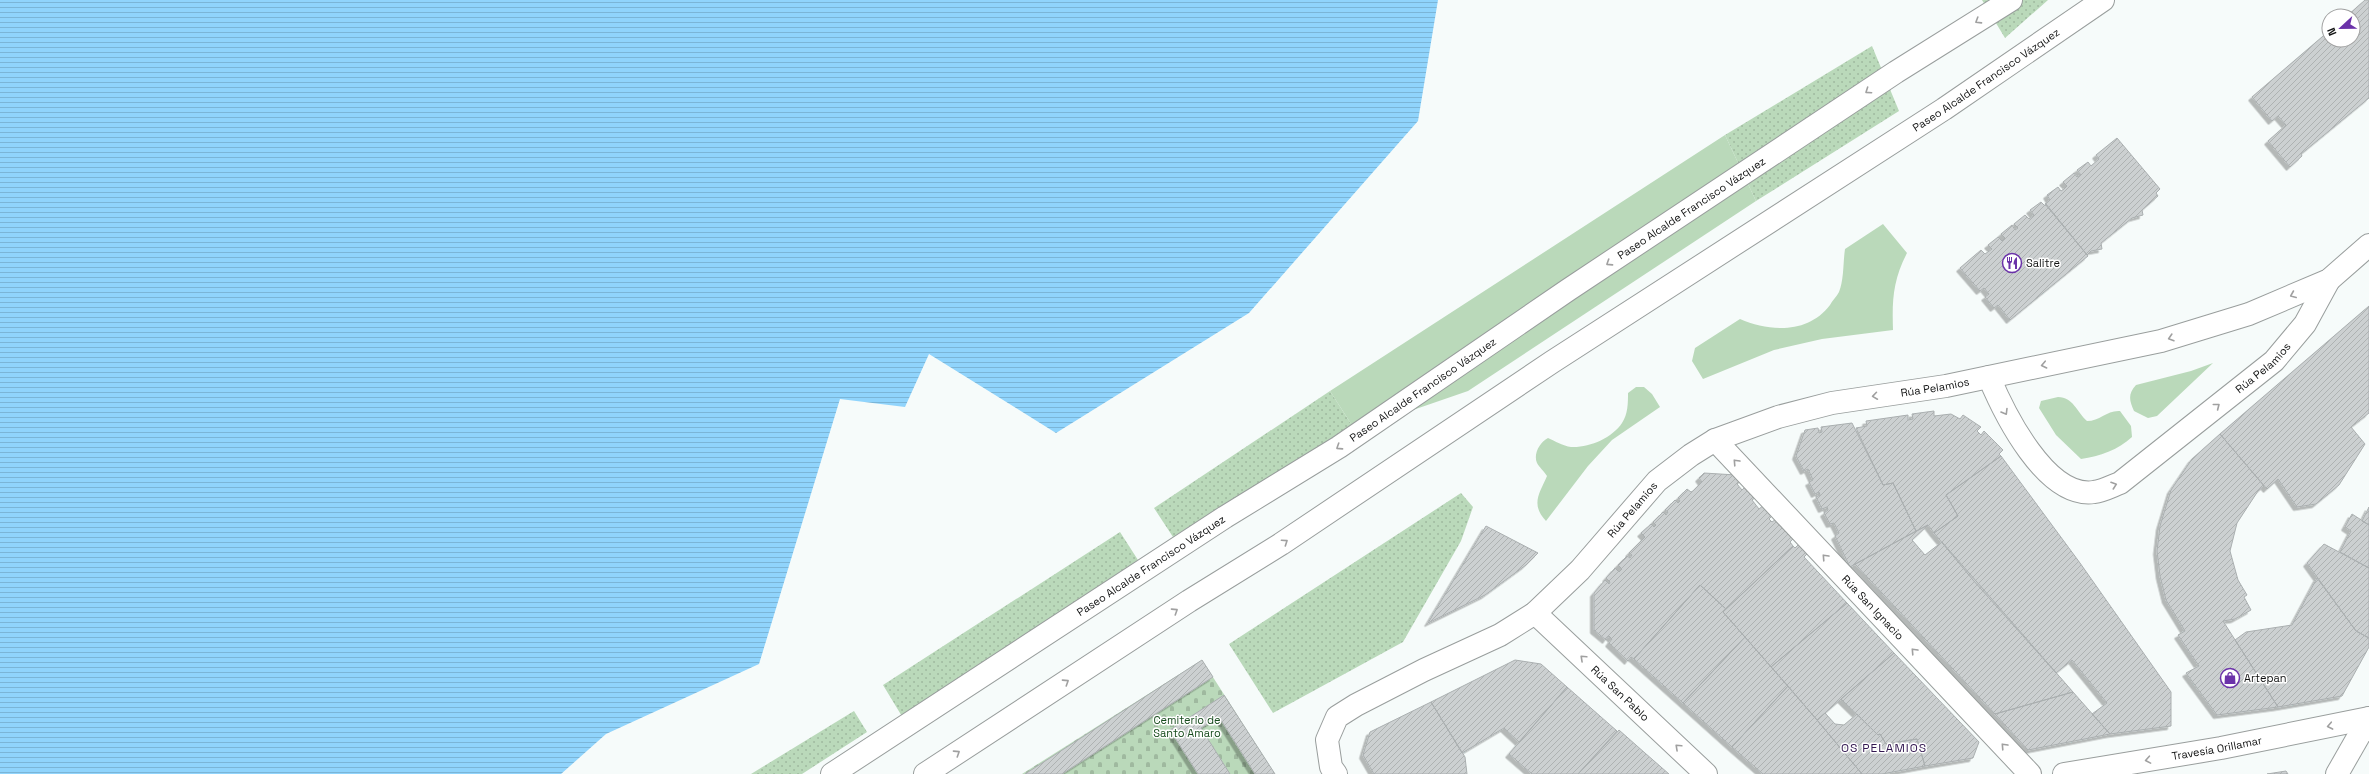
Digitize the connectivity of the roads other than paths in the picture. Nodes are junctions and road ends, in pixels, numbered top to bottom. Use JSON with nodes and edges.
{"nodes":[{"id":1,"x":2011,"y":0,"type":"edge"},
{"id":2,"x":2103,"y":0,"type":"edge"},
{"id":3,"x":2369,"y":245,"type":"edge"},
{"id":4,"x":2329,"y":280,"type":"junction"},
{"id":5,"x":1989,"y":377,"type":"junction"},
{"id":6,"x":1715,"y":440,"type":"junction"},
{"id":7,"x":1535,"y":612,"type":"junction"},
{"id":8,"x":2369,"y":718,"type":"edge"},
{"id":9,"x":832,"y":774,"type":"edge"},
{"id":10,"x":925,"y":774,"type":"edge"},
{"id":11,"x":1336,"y":774,"type":"edge"},
{"id":12,"x":1706,"y":774,"type":"edge"},
{"id":13,"x":2030,"y":774,"type":"edge"},
{"id":14,"x":2064,"y":774,"type":"edge"},
{"id":15,"x":2337,"y":774,"type":"edge"}],
"edges":[{"from":1,"to":9,"type":"street","name":"Paseo Alcalde Francisco Vázquez","one_way":true},
{"from":10,"to":2,"type":"street","name":"Paseo Alcalde Francisco Vázquez","one_way":true},
{"from":3,"to":4,"type":"street","name":"Rúa Pelamios"},
{"from":4,"to":5,"type":"street","name":"Rúa Pelamios","one_way":true},
{"from":5,"to":4,"type":"street","name":"Rúa Pelamios","one_way":true},
{"from":5,"to":6,"type":"street","name":"Rúa Pelamios","one_way":true},
{"from":6,"to":7,"type":"street","name":"Rúa Pelamios"},
{"from":13,"to":6,"type":"street","name":"Rúa San Ignacio","one_way":true},
{"from":7,"to":11,"type":"street","name":"Rúa Pelamios"},
{"from":12,"to":7,"type":"street","name":"Rúa San Pablo","one_way":true},
{"from":8,"to":14,"type":"street","name":"Travesía Orillamar","one_way":true},
{"from":8,"to":15,"type":"street"}]}
